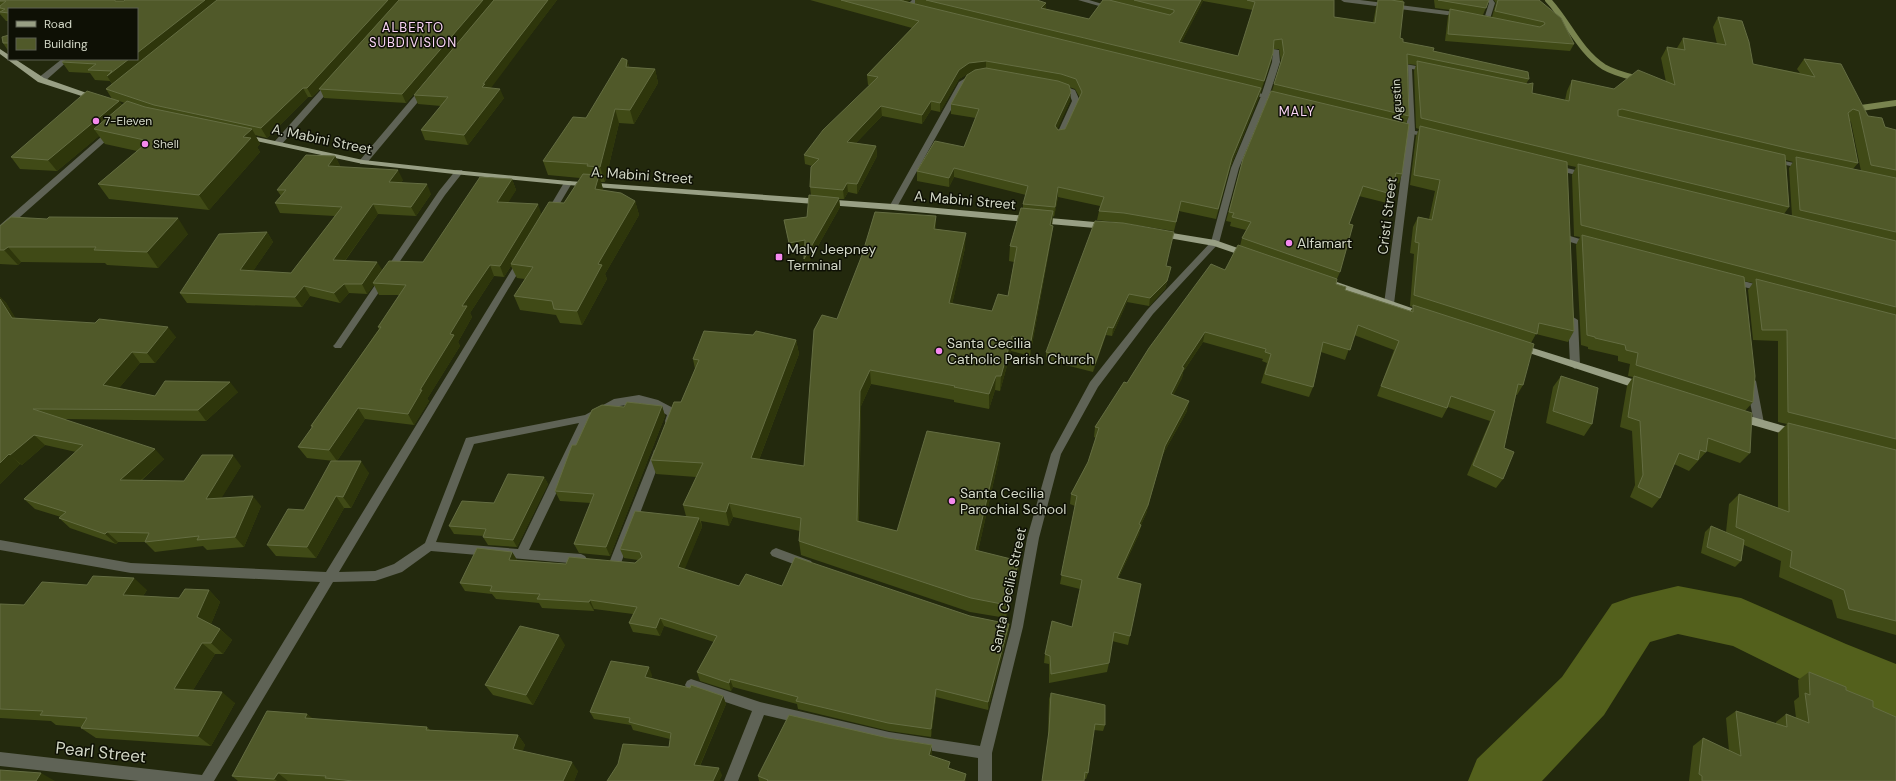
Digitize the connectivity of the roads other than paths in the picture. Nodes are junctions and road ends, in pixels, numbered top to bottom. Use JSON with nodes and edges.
{"nodes":[{"id":1,"x":916,"y":0,"type":"edge"},
{"id":2,"x":1081,"y":0,"type":"edge"},
{"id":3,"x":1344,"y":0,"type":"edge"},
{"id":4,"x":1382,"y":0,"type":"edge"},
{"id":5,"x":1489,"y":0,"type":"edge"},
{"id":6,"x":1388,"y":6,"type":"junction"},
{"id":7,"x":907,"y":9,"type":"edge"},
{"id":8,"x":1119,"y":9,"type":"edge"},
{"id":9,"x":1275,"y":50,"type":"edge"},
{"id":10,"x":11,"y":60,"type":"edge"},
{"id":11,"x":65,"y":60,"type":"edge"},
{"id":12,"x":1438,"y":72,"type":"edge"},
{"id":13,"x":986,"y":74,"type":"edge"},
{"id":14,"x":41,"y":80,"type":"junction"},
{"id":15,"x":334,"y":80,"type":"edge"},
{"id":16,"x":429,"y":84,"type":"edge"},
{"id":17,"x":1053,"y":86,"type":"edge"},
{"id":18,"x":1242,"y":90,"type":"edge"},
{"id":19,"x":1265,"y":96,"type":"junction"},
{"id":20,"x":103,"y":100,"type":"edge"},
{"id":21,"x":1287,"y":101,"type":"edge"},
{"id":22,"x":1390,"y":126,"type":"edge"},
{"id":23,"x":118,"y":127,"type":"edge"},
{"id":24,"x":1411,"y":131,"type":"junction"},
{"id":25,"x":241,"y":135,"type":"edge"},
{"id":26,"x":1060,"y":136,"type":"edge"},
{"id":27,"x":1434,"y":137,"type":"edge"},
{"id":28,"x":278,"y":143,"type":"junction"},
{"id":29,"x":1768,"y":159,"type":"edge"},
{"id":30,"x":363,"y":162,"type":"junction"},
{"id":31,"x":1543,"y":164,"type":"edge"},
{"id":32,"x":1813,"y":169,"type":"edge"},
{"id":33,"x":459,"y":172,"type":"junction"},
{"id":34,"x":1597,"y":178,"type":"edge"},
{"id":35,"x":568,"y":183,"type":"junction"},
{"id":36,"x":893,"y":207,"type":"junction"},
{"id":37,"x":544,"y":223,"type":"edge"},
{"id":38,"x":1114,"y":226,"type":"edge"},
{"id":39,"x":0,"y":230,"type":"edge"},
{"id":40,"x":1153,"y":232,"type":"edge"},
{"id":41,"x":1570,"y":239,"type":"edge"},
{"id":42,"x":1215,"y":243,"type":"junction"},
{"id":43,"x":1599,"y":247,"type":"edge"},
{"id":44,"x":528,"y":250,"type":"edge"},
{"id":45,"x":1258,"y":258,"type":"edge"},
{"id":46,"x":1726,"y":280,"type":"edge"},
{"id":47,"x":1324,"y":281,"type":"edge"},
{"id":48,"x":1771,"y":291,"type":"edge"},
{"id":49,"x":1389,"y":304,"type":"junction"},
{"id":50,"x":1573,"y":313,"type":"edge"},
{"id":51,"x":1433,"y":318,"type":"edge"},
{"id":52,"x":1512,"y":344,"type":"edge"},
{"id":53,"x":338,"y":346,"type":"dead end"},
{"id":54,"x":1575,"y":365,"type":"junction"},
{"id":55,"x":1750,"y":374,"type":"edge"},
{"id":56,"x":1648,"y":388,"type":"edge"},
{"id":57,"x":1729,"y":414,"type":"edge"},
{"id":58,"x":587,"y":418,"type":"junction"},
{"id":59,"x":1759,"y":423,"type":"junction"},
{"id":60,"x":1803,"y":435,"type":"edge"},
{"id":61,"x":0,"y":545,"type":"edge"},
{"id":62,"x":429,"y":546,"type":"junction"},
{"id":63,"x":522,"y":553,"type":"junction"},
{"id":64,"x":776,"y":554,"type":"dead end"},
{"id":65,"x":592,"y":560,"type":"edge"},
{"id":66,"x":630,"y":564,"type":"edge"},
{"id":67,"x":821,"y":568,"type":"edge"},
{"id":68,"x":330,"y":577,"type":"junction"},
{"id":69,"x":691,"y":685,"type":"edge"},
{"id":70,"x":760,"y":708,"type":"junction"},
{"id":71,"x":985,"y":753,"type":"junction"},
{"id":72,"x":0,"y":759,"type":"edge"},
{"id":73,"x":199,"y":781,"type":"edge"},
{"id":74,"x":206,"y":781,"type":"edge"},
{"id":75,"x":731,"y":781,"type":"edge"},
{"id":76,"x":985,"y":781,"type":"edge"}],
"edges":[{"from":1,"to":7,"type":"street"},
{"from":2,"to":8,"type":"street"},
{"from":3,"to":6,"type":"street"},
{"from":4,"to":6,"type":"street"},
{"from":5,"to":6,"type":"street"},
{"from":9,"to":19,"type":"street"},
{"from":10,"to":14,"type":"main road"},
{"from":11,"to":14,"type":"street"},
{"from":12,"to":24,"type":"street","name":"Agustin"},
{"from":13,"to":36,"type":"street"},
{"from":14,"to":20,"type":"main road"},
{"from":15,"to":28,"type":"street"},
{"from":16,"to":30,"type":"street"},
{"from":17,"to":26,"type":"street"},
{"from":18,"to":19,"type":"street"},
{"from":19,"to":21,"type":"street"},
{"from":19,"to":42,"type":"street"},
{"from":22,"to":24,"type":"street"},
{"from":23,"to":39,"type":"street"},
{"from":24,"to":27,"type":"street"},
{"from":24,"to":49,"type":"street","name":"Cristi Street"},
{"from":25,"to":28,"type":"main road","name":"A. Mabini Street"},
{"from":28,"to":30,"type":"main road","name":"A. Mabini Street"},
{"from":29,"to":32,"type":"street"},
{"from":30,"to":33,"type":"main road","name":"A. Mabini Street"},
{"from":31,"to":34,"type":"street"},
{"from":33,"to":35,"type":"main road","name":"A. Mabini Street"},
{"from":33,"to":53,"type":"street"},
{"from":35,"to":36,"type":"main road","name":"A. Mabini Street"},
{"from":35,"to":37,"type":"street"},
{"from":36,"to":38,"type":"main road","name":"A. Mabini Street"},
{"from":40,"to":42,"type":"main road"},
{"from":41,"to":43,"type":"street"},
{"from":42,"to":45,"type":"main road"},
{"from":42,"to":71,"type":"street","name":"Santa Cecilia Street"},
{"from":44,"to":68,"type":"street"},
{"from":46,"to":48,"type":"street"},
{"from":47,"to":49,"type":"main road"},
{"from":49,"to":51,"type":"main road"},
{"from":50,"to":54,"type":"street"},
{"from":52,"to":54,"type":"main road"},
{"from":54,"to":56,"type":"main road"},
{"from":55,"to":59,"type":"street"},
{"from":57,"to":59,"type":"main road"},
{"from":58,"to":62,"type":"street"},
{"from":58,"to":63,"type":"street"},
{"from":58,"to":66,"type":"street"},
{"from":59,"to":60,"type":"main road"},
{"from":61,"to":68,"type":"street"},
{"from":62,"to":63,"type":"street"},
{"from":62,"to":68,"type":"street"},
{"from":63,"to":65,"type":"street"},
{"from":64,"to":67,"type":"street"},
{"from":68,"to":74,"type":"street"},
{"from":69,"to":70,"type":"street"},
{"from":70,"to":71,"type":"street"},
{"from":70,"to":75,"type":"street"},
{"from":71,"to":76,"type":"street","name":"Santa Cecilia Street"},
{"from":72,"to":73,"type":"street","name":"Pearl Street"}]}
